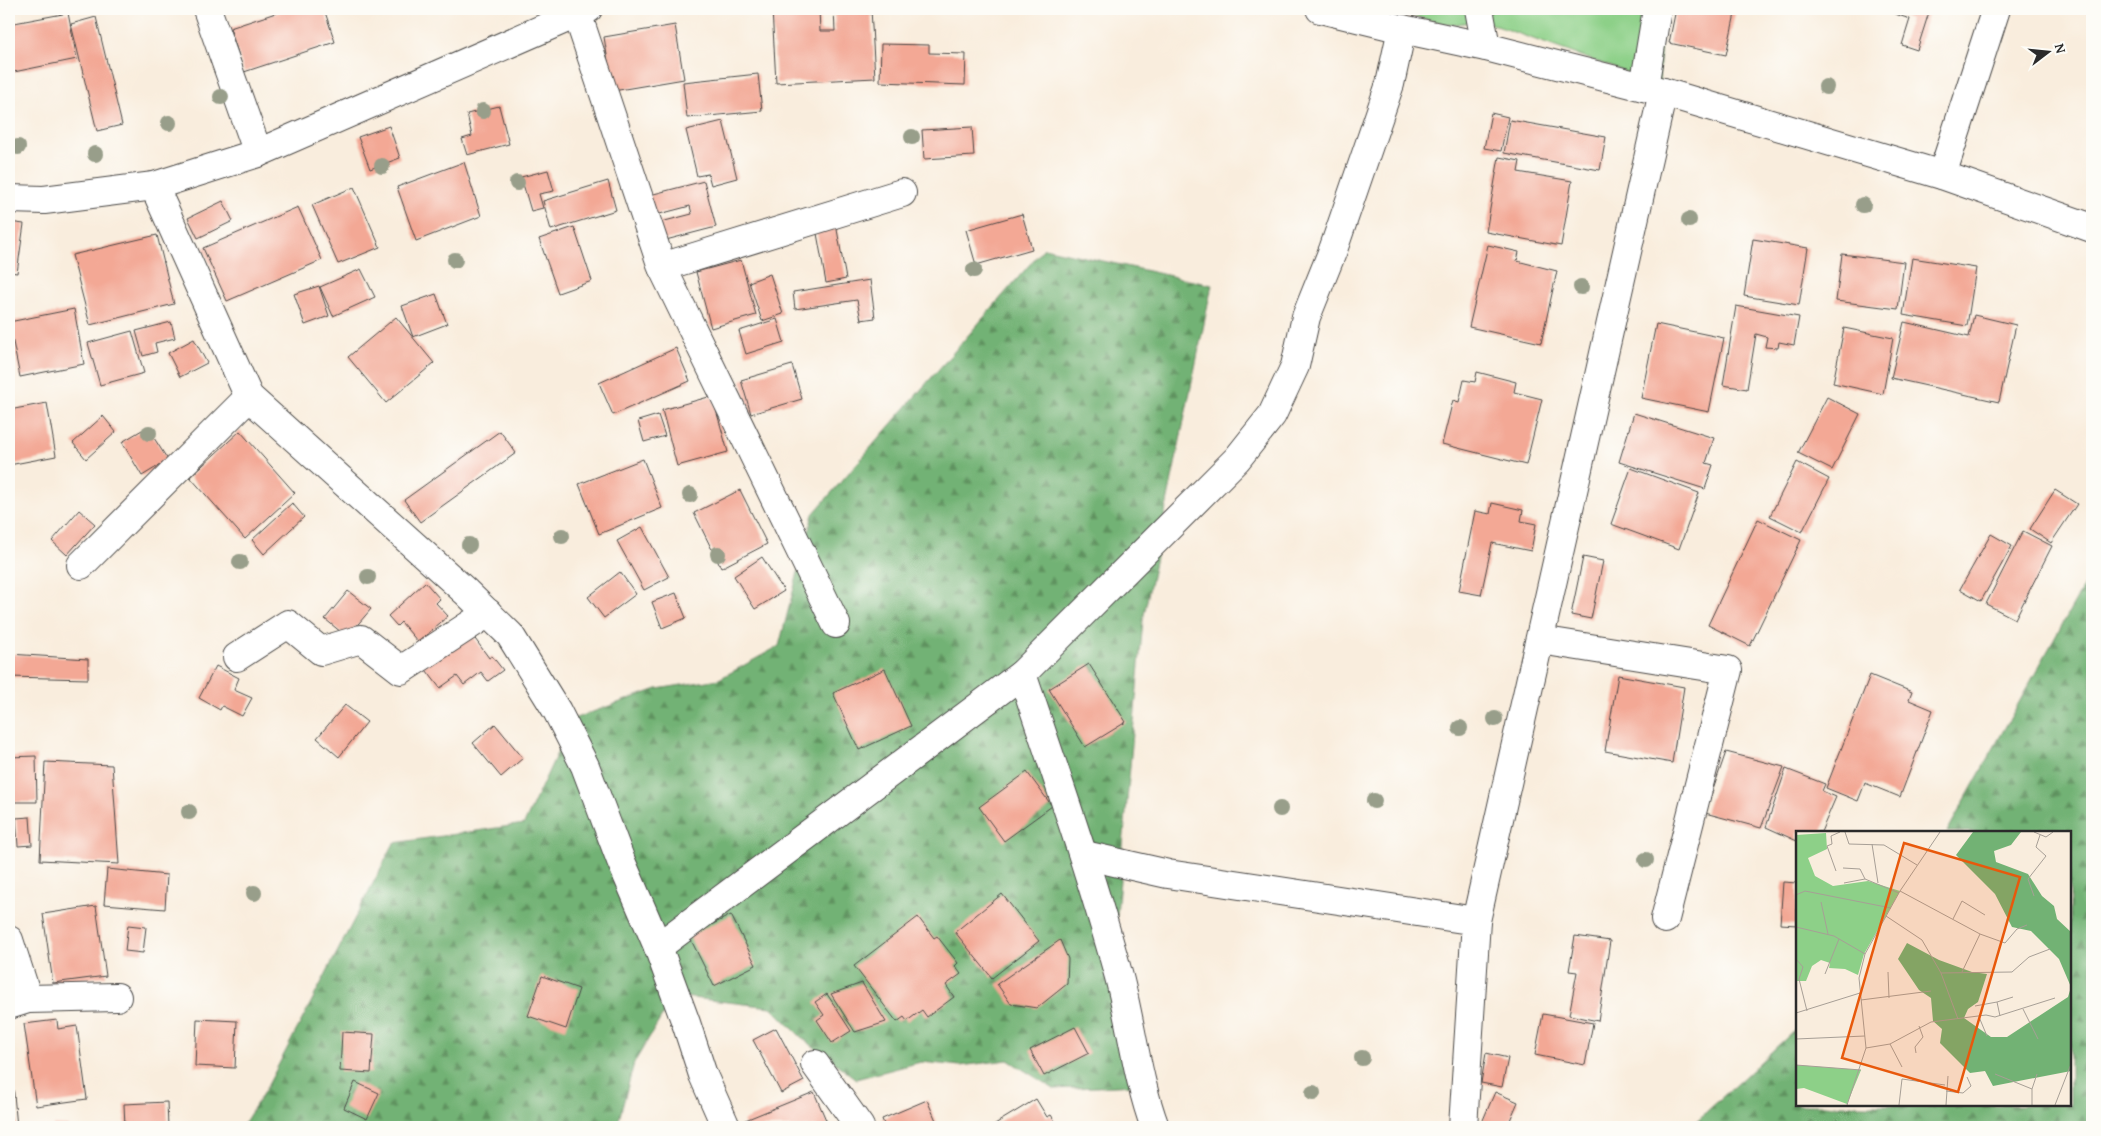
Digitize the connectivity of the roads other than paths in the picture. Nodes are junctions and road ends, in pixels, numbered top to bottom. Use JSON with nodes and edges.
{"nodes":[{"id":1,"x":207,"y":9,"type":"edge"},
{"id":2,"x":1320,"y":9,"type":"edge"},
{"id":3,"x":1479,"y":9,"type":"edge"},
{"id":4,"x":1657,"y":9,"type":"edge"},
{"id":5,"x":1996,"y":9,"type":"edge"},
{"id":6,"x":582,"y":11,"type":"edge"},
{"id":7,"x":1402,"y":29,"type":"junction"},
{"id":8,"x":1486,"y":47,"type":"junction"},
{"id":9,"x":1653,"y":90,"type":"junction"},
{"id":10,"x":258,"y":153,"type":"junction"},
{"id":11,"x":1942,"y":175,"type":"junction"},
{"id":12,"x":154,"y":186,"type":"junction"},
{"id":13,"x":902,"y":193,"type":"dead end"},
{"id":14,"x":9,"y":199,"type":"edge"},
{"id":15,"x":2092,"y":228,"type":"edge"},
{"id":16,"x":662,"y":267,"type":"junction"},
{"id":17,"x":249,"y":397,"type":"junction"},
{"id":18,"x":80,"y":565,"type":"dead end"},
{"id":19,"x":488,"y":613,"type":"junction"},
{"id":20,"x":836,"y":624,"type":"dead end"},
{"id":21,"x":1540,"y":640,"type":"junction"},
{"id":22,"x":237,"y":657,"type":"dead end"},
{"id":23,"x":1022,"y":674,"type":"junction"},
{"id":24,"x":1084,"y":855,"type":"junction"},
{"id":25,"x":1665,"y":919,"type":"dead end"},
{"id":26,"x":1476,"y":921,"type":"junction"},
{"id":27,"x":9,"y":940,"type":"edge"},
{"id":28,"x":658,"y":946,"type":"junction"},
{"id":29,"x":117,"y":996,"type":"dead end"},
{"id":30,"x":18,"y":1002,"type":"edge"},
{"id":31,"x":815,"y":1064,"type":"dead end"},
{"id":32,"x":726,"y":1127,"type":"edge"},
{"id":33,"x":860,"y":1127,"type":"edge"},
{"id":34,"x":1155,"y":1127,"type":"edge"},
{"id":35,"x":1463,"y":1127,"type":"edge"}],
"edges":[{"from":1,"to":10,"type":"street"},
{"from":2,"to":7,"type":"street"},
{"from":3,"to":8,"type":"street"},
{"from":4,"to":9,"type":"street"},
{"from":5,"to":11,"type":"street"},
{"from":6,"to":10,"type":"street"},
{"from":6,"to":16,"type":"street"},
{"from":7,"to":8,"type":"street"},
{"from":7,"to":23,"type":"street"},
{"from":8,"to":9,"type":"street"},
{"from":9,"to":11,"type":"street"},
{"from":9,"to":21,"type":"street"},
{"from":10,"to":12,"type":"street"},
{"from":11,"to":15,"type":"street"},
{"from":12,"to":14,"type":"street"},
{"from":12,"to":17,"type":"street"},
{"from":13,"to":16,"type":"street"},
{"from":16,"to":20,"type":"street"},
{"from":17,"to":18,"type":"street"},
{"from":17,"to":19,"type":"street"},
{"from":19,"to":22,"type":"street"},
{"from":19,"to":28,"type":"street"},
{"from":21,"to":25,"type":"street"},
{"from":21,"to":26,"type":"street"},
{"from":23,"to":24,"type":"street"},
{"from":23,"to":28,"type":"street"},
{"from":24,"to":26,"type":"street"},
{"from":24,"to":34,"type":"street"},
{"from":26,"to":35,"type":"street"},
{"from":27,"to":30,"type":"street"},
{"from":28,"to":32,"type":"street"},
{"from":29,"to":30,"type":"street"},
{"from":31,"to":33,"type":"street"}]}
